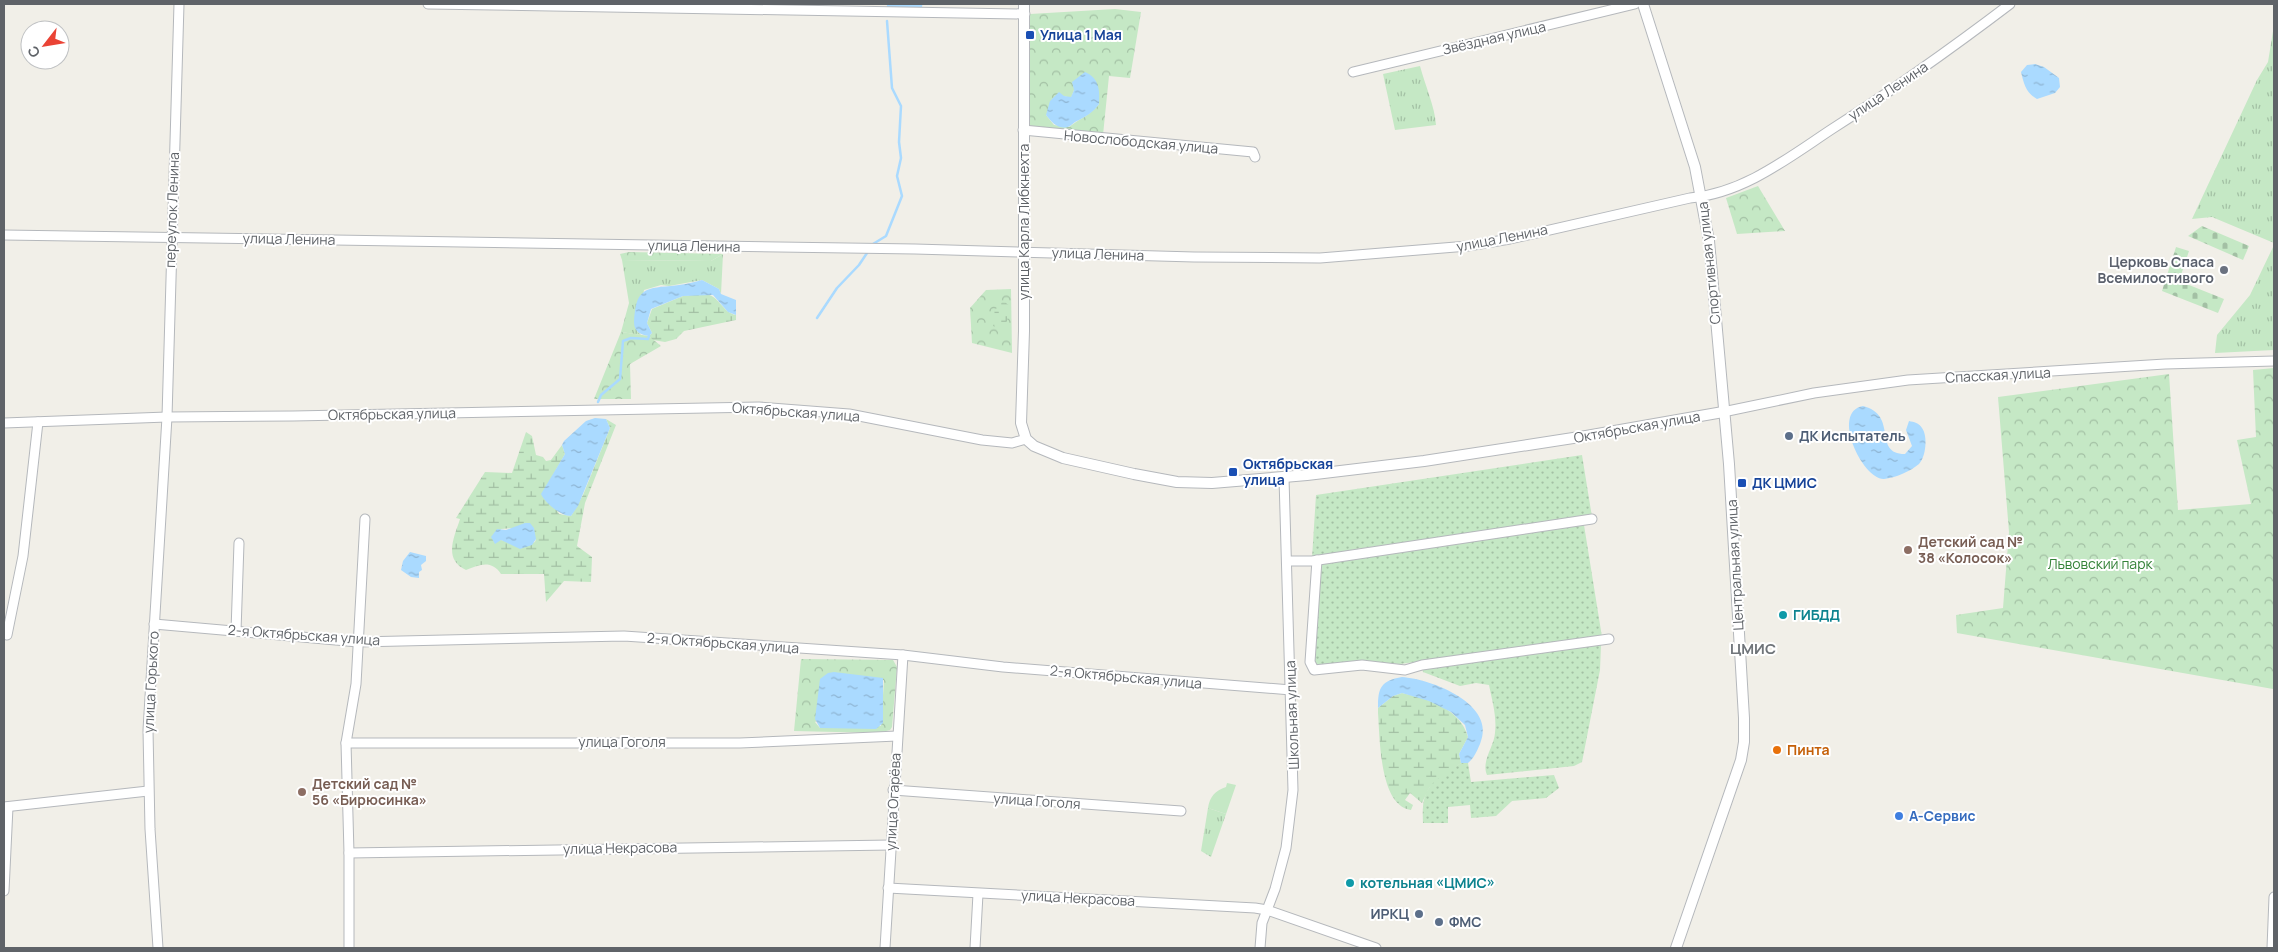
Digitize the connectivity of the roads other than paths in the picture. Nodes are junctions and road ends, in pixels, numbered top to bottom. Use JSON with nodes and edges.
{"nodes":[{"id":1,"x":179,"y":4,"type":"edge"},
{"id":2,"x":428,"y":4,"type":"edge"},
{"id":3,"x":1635,"y":4,"type":"edge"},
{"id":4,"x":1643,"y":4,"type":"edge"},
{"id":5,"x":2010,"y":4,"type":"edge"},
{"id":6,"x":1024,"y":9,"type":"edge"},
{"id":7,"x":1353,"y":72,"type":"dead end"},
{"id":8,"x":1023,"y":130,"type":"junction"},
{"id":9,"x":1255,"y":157,"type":"dead end"},
{"id":10,"x":1702,"y":197,"type":"junction"},
{"id":11,"x":4,"y":235,"type":"edge"},
{"id":12,"x":171,"y":237,"type":"junction"},
{"id":13,"x":1024,"y":251,"type":"junction"},
{"id":14,"x":2274,"y":361,"type":"edge"},
{"id":15,"x":1723,"y":412,"type":"junction"},
{"id":16,"x":167,"y":416,"type":"junction"},
{"id":17,"x":38,"y":422,"type":"junction"},
{"id":18,"x":4,"y":423,"type":"edge"},
{"id":19,"x":1026,"y":439,"type":"junction"},
{"id":20,"x":1284,"y":478,"type":"junction"},
{"id":21,"x":365,"y":519,"type":"dead end"},
{"id":22,"x":1592,"y":519,"type":"dead end"},
{"id":23,"x":239,"y":543,"type":"dead end"},
{"id":24,"x":1317,"y":560,"type":"junction"},
{"id":25,"x":1287,"y":562,"type":"junction"},
{"id":26,"x":154,"y":624,"type":"junction"},
{"id":27,"x":236,"y":631,"type":"junction"},
{"id":28,"x":7,"y":635,"type":"dead end"},
{"id":29,"x":1609,"y":639,"type":"dead end"},
{"id":30,"x":358,"y":642,"type":"junction"},
{"id":31,"x":903,"y":656,"type":"junction"},
{"id":32,"x":1291,"y":690,"type":"junction"},
{"id":33,"x":897,"y":736,"type":"junction"},
{"id":34,"x":346,"y":743,"type":"junction"},
{"id":35,"x":893,"y":790,"type":"junction"},
{"id":36,"x":148,"y":791,"type":"junction"},
{"id":37,"x":6,"y":807,"type":"edge"},
{"id":38,"x":1181,"y":812,"type":"dead end"},
{"id":39,"x":890,"y":845,"type":"junction"},
{"id":40,"x":349,"y":853,"type":"junction"},
{"id":41,"x":888,"y":888,"type":"junction"},
{"id":42,"x":4,"y":891,"type":"edge"},
{"id":43,"x":978,"y":894,"type":"junction"},
{"id":44,"x":2274,"y":897,"type":"edge"},
{"id":45,"x":1267,"y":910,"type":"junction"},
{"id":46,"x":158,"y":948,"type":"edge"},
{"id":47,"x":349,"y":948,"type":"edge"},
{"id":48,"x":885,"y":948,"type":"edge"},
{"id":49,"x":975,"y":948,"type":"edge"},
{"id":50,"x":1260,"y":948,"type":"edge"},
{"id":51,"x":1376,"y":948,"type":"edge"},
{"id":52,"x":1676,"y":948,"type":"edge"},
{"id":53,"x":2272,"y":948,"type":"edge"}],
"edges":[{"from":1,"to":12,"type":"street","name":"переулок Ленина"},
{"from":2,"to":6,"type":"street"},
{"from":3,"to":7,"type":"street","name":"Звёздная улица"},
{"from":4,"to":10,"type":"street","name":"Спортивная улица"},
{"from":5,"to":10,"type":"street","name":"улица Ленина"},
{"from":6,"to":8,"type":"street","name":"улица Карла Либкнехта"},
{"from":8,"to":9,"type":"street","name":"Новослободская улица"},
{"from":8,"to":13,"type":"street","name":"улица Карла Либкнехта"},
{"from":10,"to":13,"type":"street","name":"улица Ленина"},
{"from":10,"to":15,"type":"street","name":"Спортивная улица"},
{"from":11,"to":12,"type":"street","name":"улица Ленина"},
{"from":12,"to":13,"type":"street","name":"улица Ленина"},
{"from":12,"to":16,"type":"street","name":"переулок Ленина"},
{"from":13,"to":19,"type":"street","name":"улица Карла Либкнехта"},
{"from":14,"to":15,"type":"street","name":"Спасская улица"},
{"from":15,"to":20,"type":"street","name":"Октябрьская улица"},
{"from":15,"to":52,"type":"street","name":"Центральная улица"},
{"from":16,"to":17,"type":"street","name":"Октябрьская улица"},
{"from":16,"to":19,"type":"street","name":"Октябрьская улица"},
{"from":16,"to":26,"type":"street","name":"улица Горького"},
{"from":17,"to":18,"type":"street","name":"Октябрьская улица"},
{"from":17,"to":28,"type":"street"},
{"from":19,"to":20,"type":"street","name":"Октябрьская улица"},
{"from":20,"to":25,"type":"street","name":"Школьная улица"},
{"from":21,"to":30,"type":"street"},
{"from":22,"to":24,"type":"street"},
{"from":23,"to":27,"type":"street"},
{"from":24,"to":25,"type":"street"},
{"from":24,"to":29,"type":"street"},
{"from":25,"to":32,"type":"street","name":"Школьная улица"},
{"from":26,"to":27,"type":"street","name":"2-я Октябрьская улица"},
{"from":26,"to":36,"type":"street","name":"улица Горького"},
{"from":27,"to":30,"type":"street","name":"2-я Октябрьская улица"},
{"from":30,"to":31,"type":"street","name":"2-я Октябрьская улица"},
{"from":30,"to":34,"type":"street"},
{"from":31,"to":32,"type":"street","name":"2-я Октябрьская улица"},
{"from":31,"to":33,"type":"street","name":"улица Огарёва"},
{"from":32,"to":45,"type":"street","name":"Школьная улица"},
{"from":33,"to":34,"type":"street","name":"улица Гоголя"},
{"from":33,"to":35,"type":"street","name":"улица Огарёва"},
{"from":34,"to":40,"type":"street"},
{"from":35,"to":38,"type":"street","name":"улица Гоголя"},
{"from":35,"to":39,"type":"street","name":"улица Огарёва"},
{"from":36,"to":37,"type":"street"},
{"from":36,"to":46,"type":"street","name":"улица Горького"},
{"from":37,"to":42,"type":"street"},
{"from":39,"to":40,"type":"street","name":"улица Некрасова"},
{"from":39,"to":41,"type":"street","name":"улица Огарёва"},
{"from":40,"to":47,"type":"street"},
{"from":41,"to":43,"type":"street","name":"улица Некрасова"},
{"from":41,"to":48,"type":"street","name":"улица Огарёва"},
{"from":43,"to":45,"type":"street","name":"улица Некрасова"},
{"from":43,"to":49,"type":"street"},
{"from":44,"to":53,"type":"street"},
{"from":45,"to":50,"type":"street","name":"Школьная улица"},
{"from":45,"to":51,"type":"street","name":"улица Некрасова"}]}
